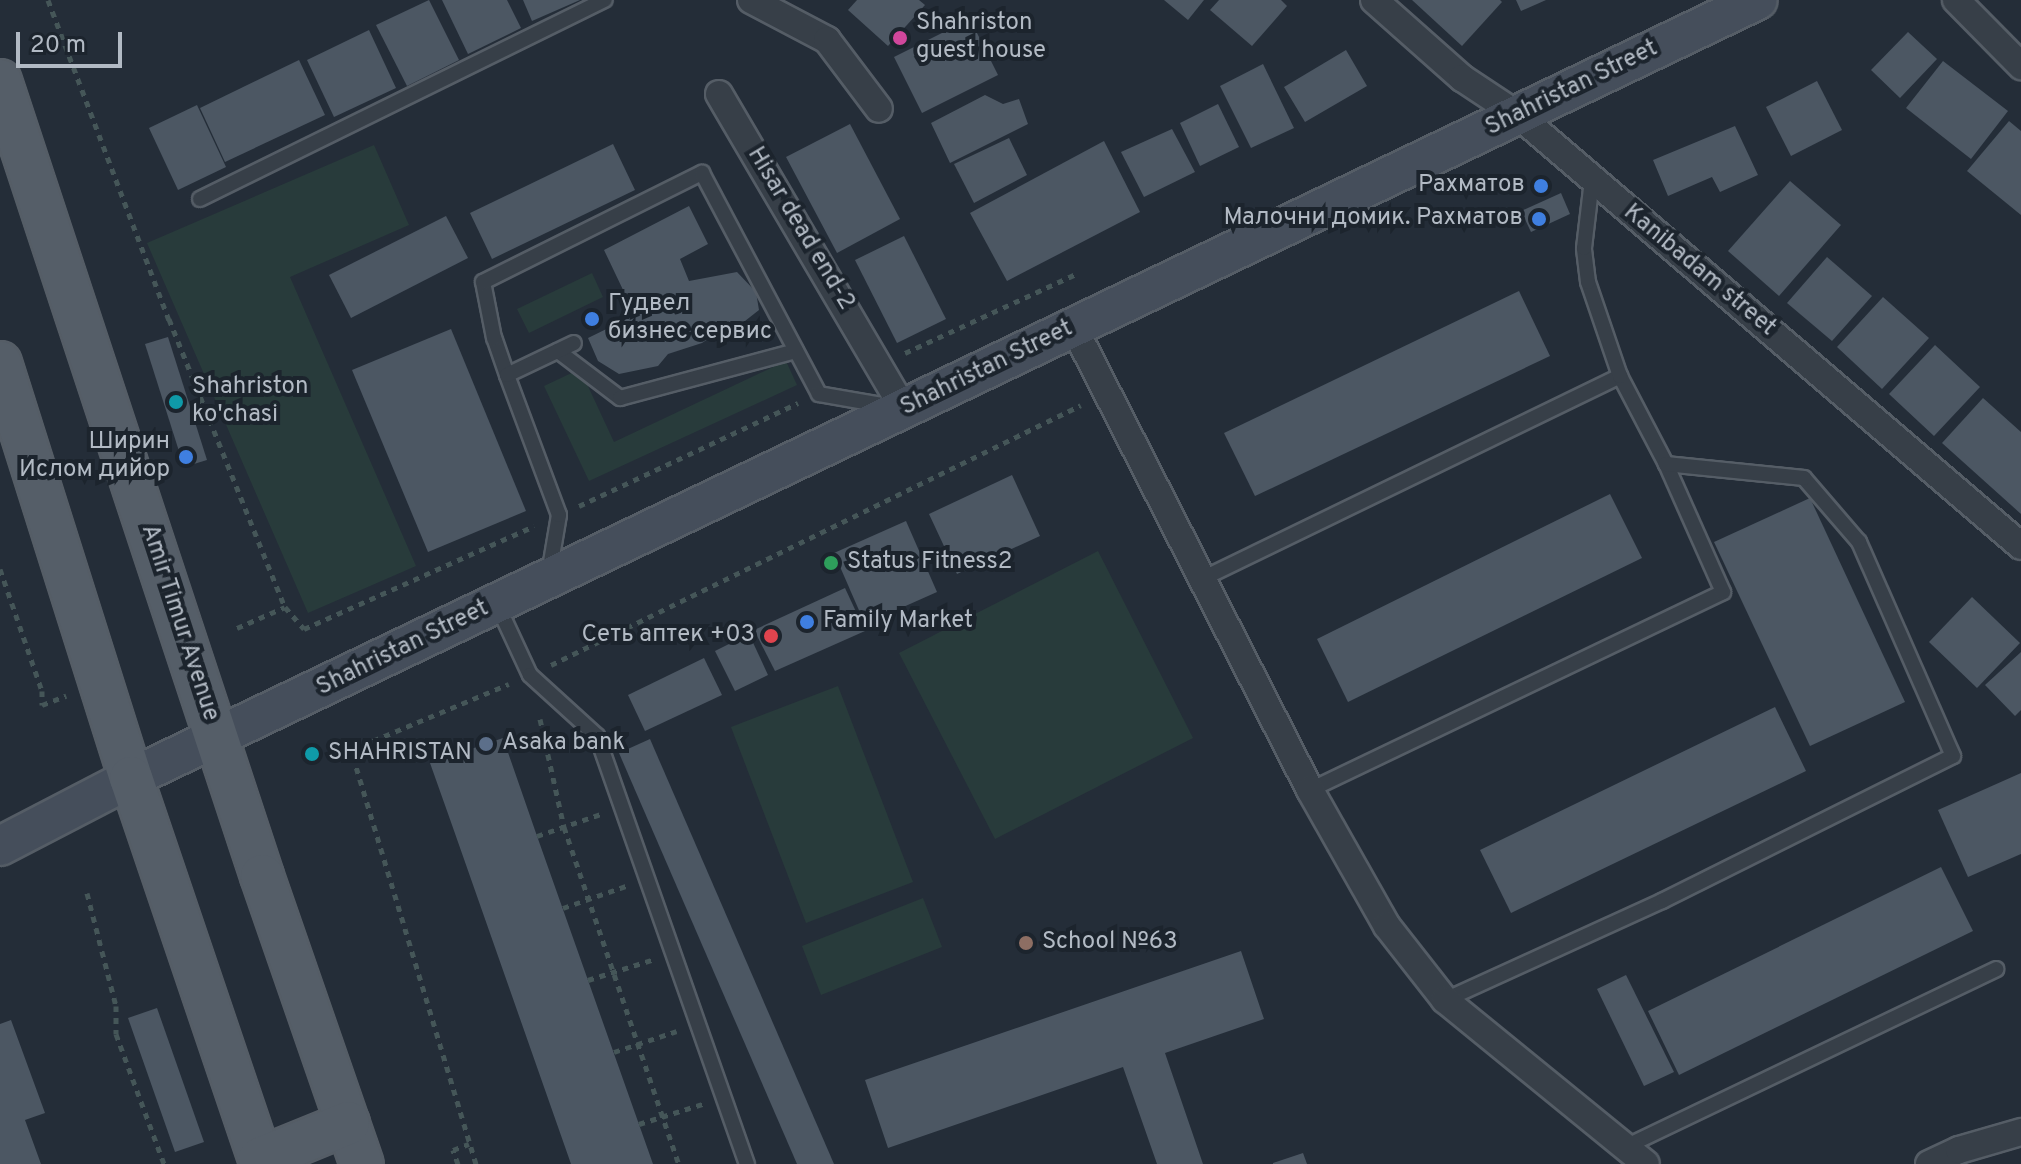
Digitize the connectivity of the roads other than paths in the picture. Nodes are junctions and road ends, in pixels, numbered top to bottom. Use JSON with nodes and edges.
{"nodes":[{"id":1,"x":605,"y":0,"type":"edge"},
{"id":2,"x":751,"y":0,"type":"edge"},
{"id":3,"x":1374,"y":0,"type":"edge"},
{"id":4,"x":1758,"y":0,"type":"edge"},
{"id":5,"x":1956,"y":0,"type":"edge"},
{"id":6,"x":2021,"y":66,"type":"edge"},
{"id":7,"x":0,"y":81,"type":"edge"},
{"id":8,"x":719,"y":94,"type":"dead end"},
{"id":9,"x":879,"y":109,"type":"dead end"},
{"id":10,"x":1518,"y":115,"type":"junction"},
{"id":11,"x":1592,"y":180,"type":"junction"},
{"id":12,"x":200,"y":199,"type":"dead end"},
{"id":13,"x":1074,"y":328,"type":"junction"},
{"id":14,"x":574,"y":343,"type":"dead end"},
{"id":15,"x":558,"y":351,"type":"junction"},
{"id":16,"x":796,"y":351,"type":"junction"},
{"id":17,"x":0,"y":363,"type":"edge"},
{"id":18,"x":507,"y":375,"type":"junction"},
{"id":19,"x":1620,"y":376,"type":"junction"},
{"id":20,"x":904,"y":409,"type":"junction"},
{"id":21,"x":1666,"y":464,"type":"junction"},
{"id":22,"x":2021,"y":546,"type":"edge"},
{"id":23,"x":548,"y":579,"type":"junction"},
{"id":24,"x":1202,"y":579,"type":"junction"},
{"id":25,"x":497,"y":604,"type":"junction"},
{"id":26,"x":217,"y":739,"type":"junction"},
{"id":27,"x":131,"y":778,"type":"junction"},
{"id":28,"x":1310,"y":790,"type":"junction"},
{"id":29,"x":0,"y":846,"type":"edge"},
{"id":30,"x":1996,"y":969,"type":"dead end"},
{"id":31,"x":1445,"y":1000,"type":"junction"},
{"id":32,"x":348,"y":1123,"type":"junction"},
{"id":33,"x":2021,"y":1132,"type":"edge"},
{"id":34,"x":1623,"y":1148,"type":"junction"},
{"id":35,"x":261,"y":1162,"type":"edge"},
{"id":36,"x":362,"y":1164,"type":"edge"},
{"id":37,"x":747,"y":1164,"type":"edge"},
{"id":38,"x":1646,"y":1164,"type":"edge"},
{"id":39,"x":1929,"y":1164,"type":"edge"}],
"edges":[{"from":1,"to":12,"type":"lane"},
{"from":2,"to":9,"type":"street"},
{"from":3,"to":10,"type":"street","name":"Kanibadam street"},
{"from":4,"to":10,"type":"main road","name":"Shahristan Street"},
{"from":5,"to":6,"type":"street"},
{"from":7,"to":26,"type":"main road","name":"Amir Timur Avenue"},
{"from":8,"to":20,"type":"street","name":"Hisar dead end-2"},
{"from":10,"to":11,"type":"street","name":"Kanibadam street"},
{"from":10,"to":13,"type":"main road","name":"Shahristan Street"},
{"from":11,"to":19,"type":"lane"},
{"from":11,"to":22,"type":"street","name":"Kanibadam street"},
{"from":13,"to":20,"type":"main road","name":"Shahristan Street"},
{"from":13,"to":24,"type":"street"},
{"from":14,"to":15,"type":"lane"},
{"from":15,"to":16,"type":"lane"},
{"from":15,"to":18,"type":"lane"},
{"from":16,"to":18,"type":"lane"},
{"from":16,"to":20,"type":"lane"},
{"from":17,"to":27,"type":"main road"},
{"from":18,"to":23,"type":"lane"},
{"from":19,"to":21,"type":"lane"},
{"from":19,"to":24,"type":"lane"},
{"from":20,"to":23,"type":"main road","name":"Shahristan Street"},
{"from":21,"to":28,"type":"lane"},
{"from":21,"to":31,"type":"lane"},
{"from":23,"to":25,"type":"main road","name":"Shahristan Street"},
{"from":24,"to":28,"type":"street"},
{"from":25,"to":26,"type":"main road","name":"Shahristan Street"},
{"from":25,"to":37,"type":"lane"},
{"from":26,"to":27,"type":"main road","name":"Shahristan Street"},
{"from":26,"to":32,"type":"main road","name":"Amir Timur Avenue"},
{"from":27,"to":29,"type":"main road","name":"Shahristan Street"},
{"from":27,"to":35,"type":"main road"},
{"from":28,"to":31,"type":"street"},
{"from":30,"to":34,"type":"lane"},
{"from":31,"to":34,"type":"street"},
{"from":32,"to":35,"type":"main road"},
{"from":32,"to":36,"type":"main road","name":"Amir Timur Avenue"},
{"from":33,"to":39,"type":"street"},
{"from":34,"to":38,"type":"street"}]}
